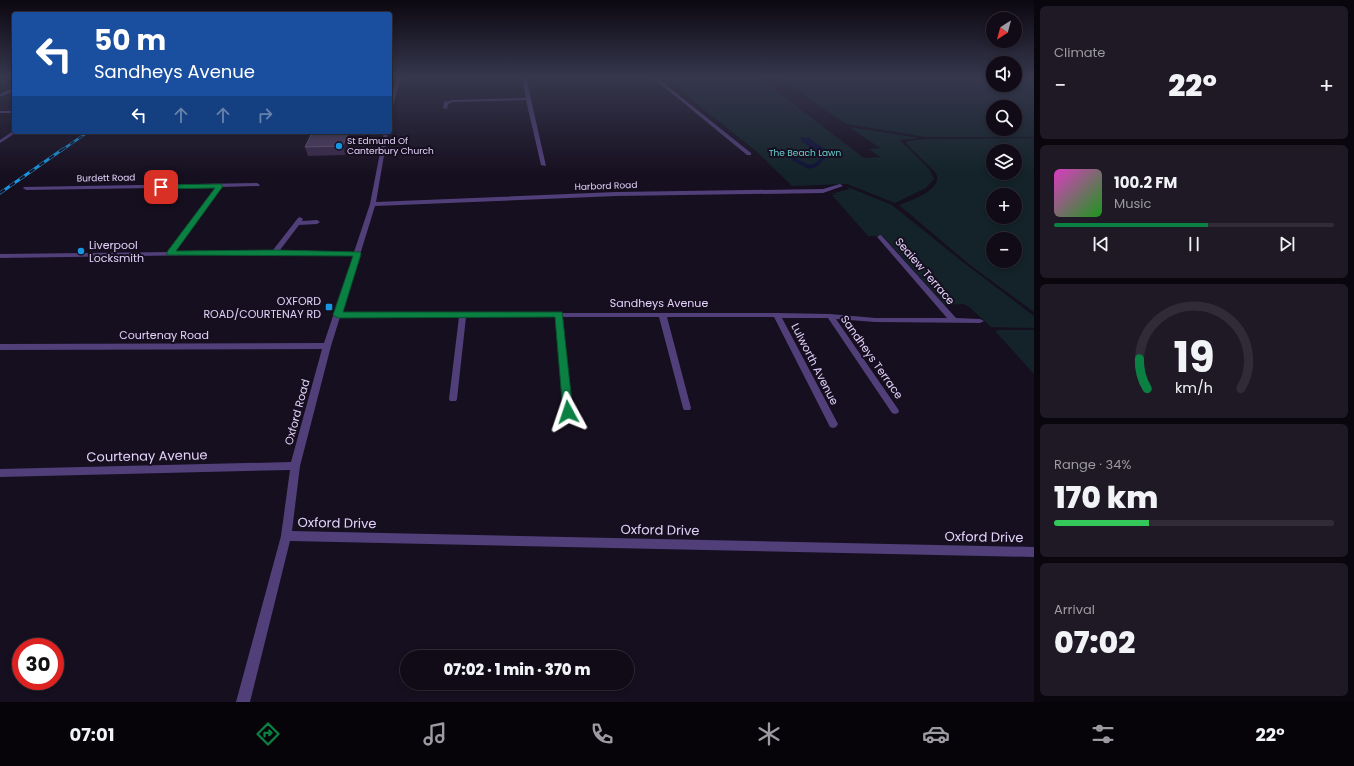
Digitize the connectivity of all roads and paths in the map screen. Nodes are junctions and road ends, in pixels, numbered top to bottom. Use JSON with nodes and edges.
{"nodes":[{"id":1,"x":531,"y":110,"type":"edge"},
{"id":2,"x":695,"y":110,"type":"edge"},
{"id":3,"x":0,"y":112,"type":"edge"},
{"id":4,"x":12,"y":112,"type":"edge"},
{"id":5,"x":12,"y":134,"type":"edge"},
{"id":6,"x":386,"y":134,"type":"edge"},
{"id":7,"x":0,"y":142,"type":"edge"},
{"id":8,"x":749,"y":154,"type":"dead end"},
{"id":9,"x":544,"y":165,"type":"dead end"},
{"id":10,"x":257,"y":185,"type":"dead end"},
{"id":11,"x":220,"y":186,"type":"junction"},
{"id":12,"x":840,"y":186,"type":"dead end"},
{"id":13,"x":26,"y":188,"type":"dead end"},
{"id":14,"x":373,"y":204,"type":"junction"},
{"id":15,"x":317,"y":222,"type":"dead end"},
{"id":16,"x":880,"y":237,"type":"dead end"},
{"id":17,"x":275,"y":252,"type":"junction"},
{"id":18,"x":170,"y":254,"type":"junction"},
{"id":19,"x":357,"y":254,"type":"junction"},
{"id":20,"x":0,"y":256,"type":"edge"},
{"id":21,"x":463,"y":314,"type":"junction"},
{"id":22,"x":559,"y":314,"type":"junction"},
{"id":23,"x":662,"y":314,"type":"junction"},
{"id":24,"x":338,"y":315,"type":"junction"},
{"id":25,"x":778,"y":315,"type":"junction"},
{"id":26,"x":830,"y":316,"type":"junction"},
{"id":27,"x":953,"y":320,"type":"junction"},
{"id":28,"x":980,"y":321,"type":"dead end"},
{"id":29,"x":327,"y":346,"type":"junction"},
{"id":30,"x":0,"y":347,"type":"edge"},
{"id":31,"x":453,"y":399,"type":"dead end"},
{"id":32,"x":687,"y":408,"type":"dead end"},
{"id":33,"x":896,"y":411,"type":"dead end"},
{"id":34,"x":568,"y":412,"type":"dead end"},
{"id":35,"x":833,"y":424,"type":"dead end"},
{"id":36,"x":295,"y":466,"type":"junction"},
{"id":37,"x":0,"y":473,"type":"edge"},
{"id":38,"x":286,"y":536,"type":"junction"},
{"id":39,"x":1034,"y":552,"type":"edge"},
{"id":40,"x":243,"y":702,"type":"edge"}],
"edges":[{"from":1,"to":9,"type":"street"},
{"from":2,"to":8,"type":"street"},
{"from":3,"to":4,"type":"street"},
{"from":5,"to":7,"type":"street"},
{"from":6,"to":14,"type":"street","name":"Oxford Road"},
{"from":10,"to":11,"type":"street","name":"Burdett Road"},
{"from":11,"to":13,"type":"street","name":"Burdett Road"},
{"from":11,"to":18,"type":"street"},
{"from":12,"to":14,"type":"street","name":"Harbord Road"},
{"from":14,"to":19,"type":"street","name":"Oxford Road"},
{"from":15,"to":17,"type":"street"},
{"from":16,"to":27,"type":"street","name":"Seaiew Terrace"},
{"from":17,"to":18,"type":"street"},
{"from":17,"to":19,"type":"street"},
{"from":18,"to":20,"type":"street"},
{"from":19,"to":24,"type":"street","name":"Oxford Road"},
{"from":21,"to":22,"type":"street","name":"Sandheys Avenue"},
{"from":21,"to":24,"type":"street","name":"Sandheys Avenue"},
{"from":21,"to":31,"type":"street"},
{"from":22,"to":23,"type":"street","name":"Sandheys Avenue"},
{"from":22,"to":34,"type":"street"},
{"from":23,"to":25,"type":"street","name":"Sandheys Avenue"},
{"from":23,"to":32,"type":"street"},
{"from":24,"to":29,"type":"street","name":"Oxford Road"},
{"from":25,"to":26,"type":"street","name":"Sandheys Avenue"},
{"from":25,"to":35,"type":"street","name":"Lulworth Avenue"},
{"from":26,"to":27,"type":"street","name":"Sandheys Avenue"},
{"from":26,"to":33,"type":"street","name":"Sandheys Terrace"},
{"from":27,"to":28,"type":"street","name":"Sandheys Avenue"},
{"from":29,"to":30,"type":"street","name":"Courtenay Road"},
{"from":29,"to":36,"type":"street","name":"Oxford Road"},
{"from":36,"to":37,"type":"street","name":"Courtenay Avenue"},
{"from":36,"to":38,"type":"street","name":"Oxford Road"},
{"from":38,"to":39,"type":"street","name":"Oxford Drive"},
{"from":38,"to":40,"type":"street","name":"Oxford Road"}]}
